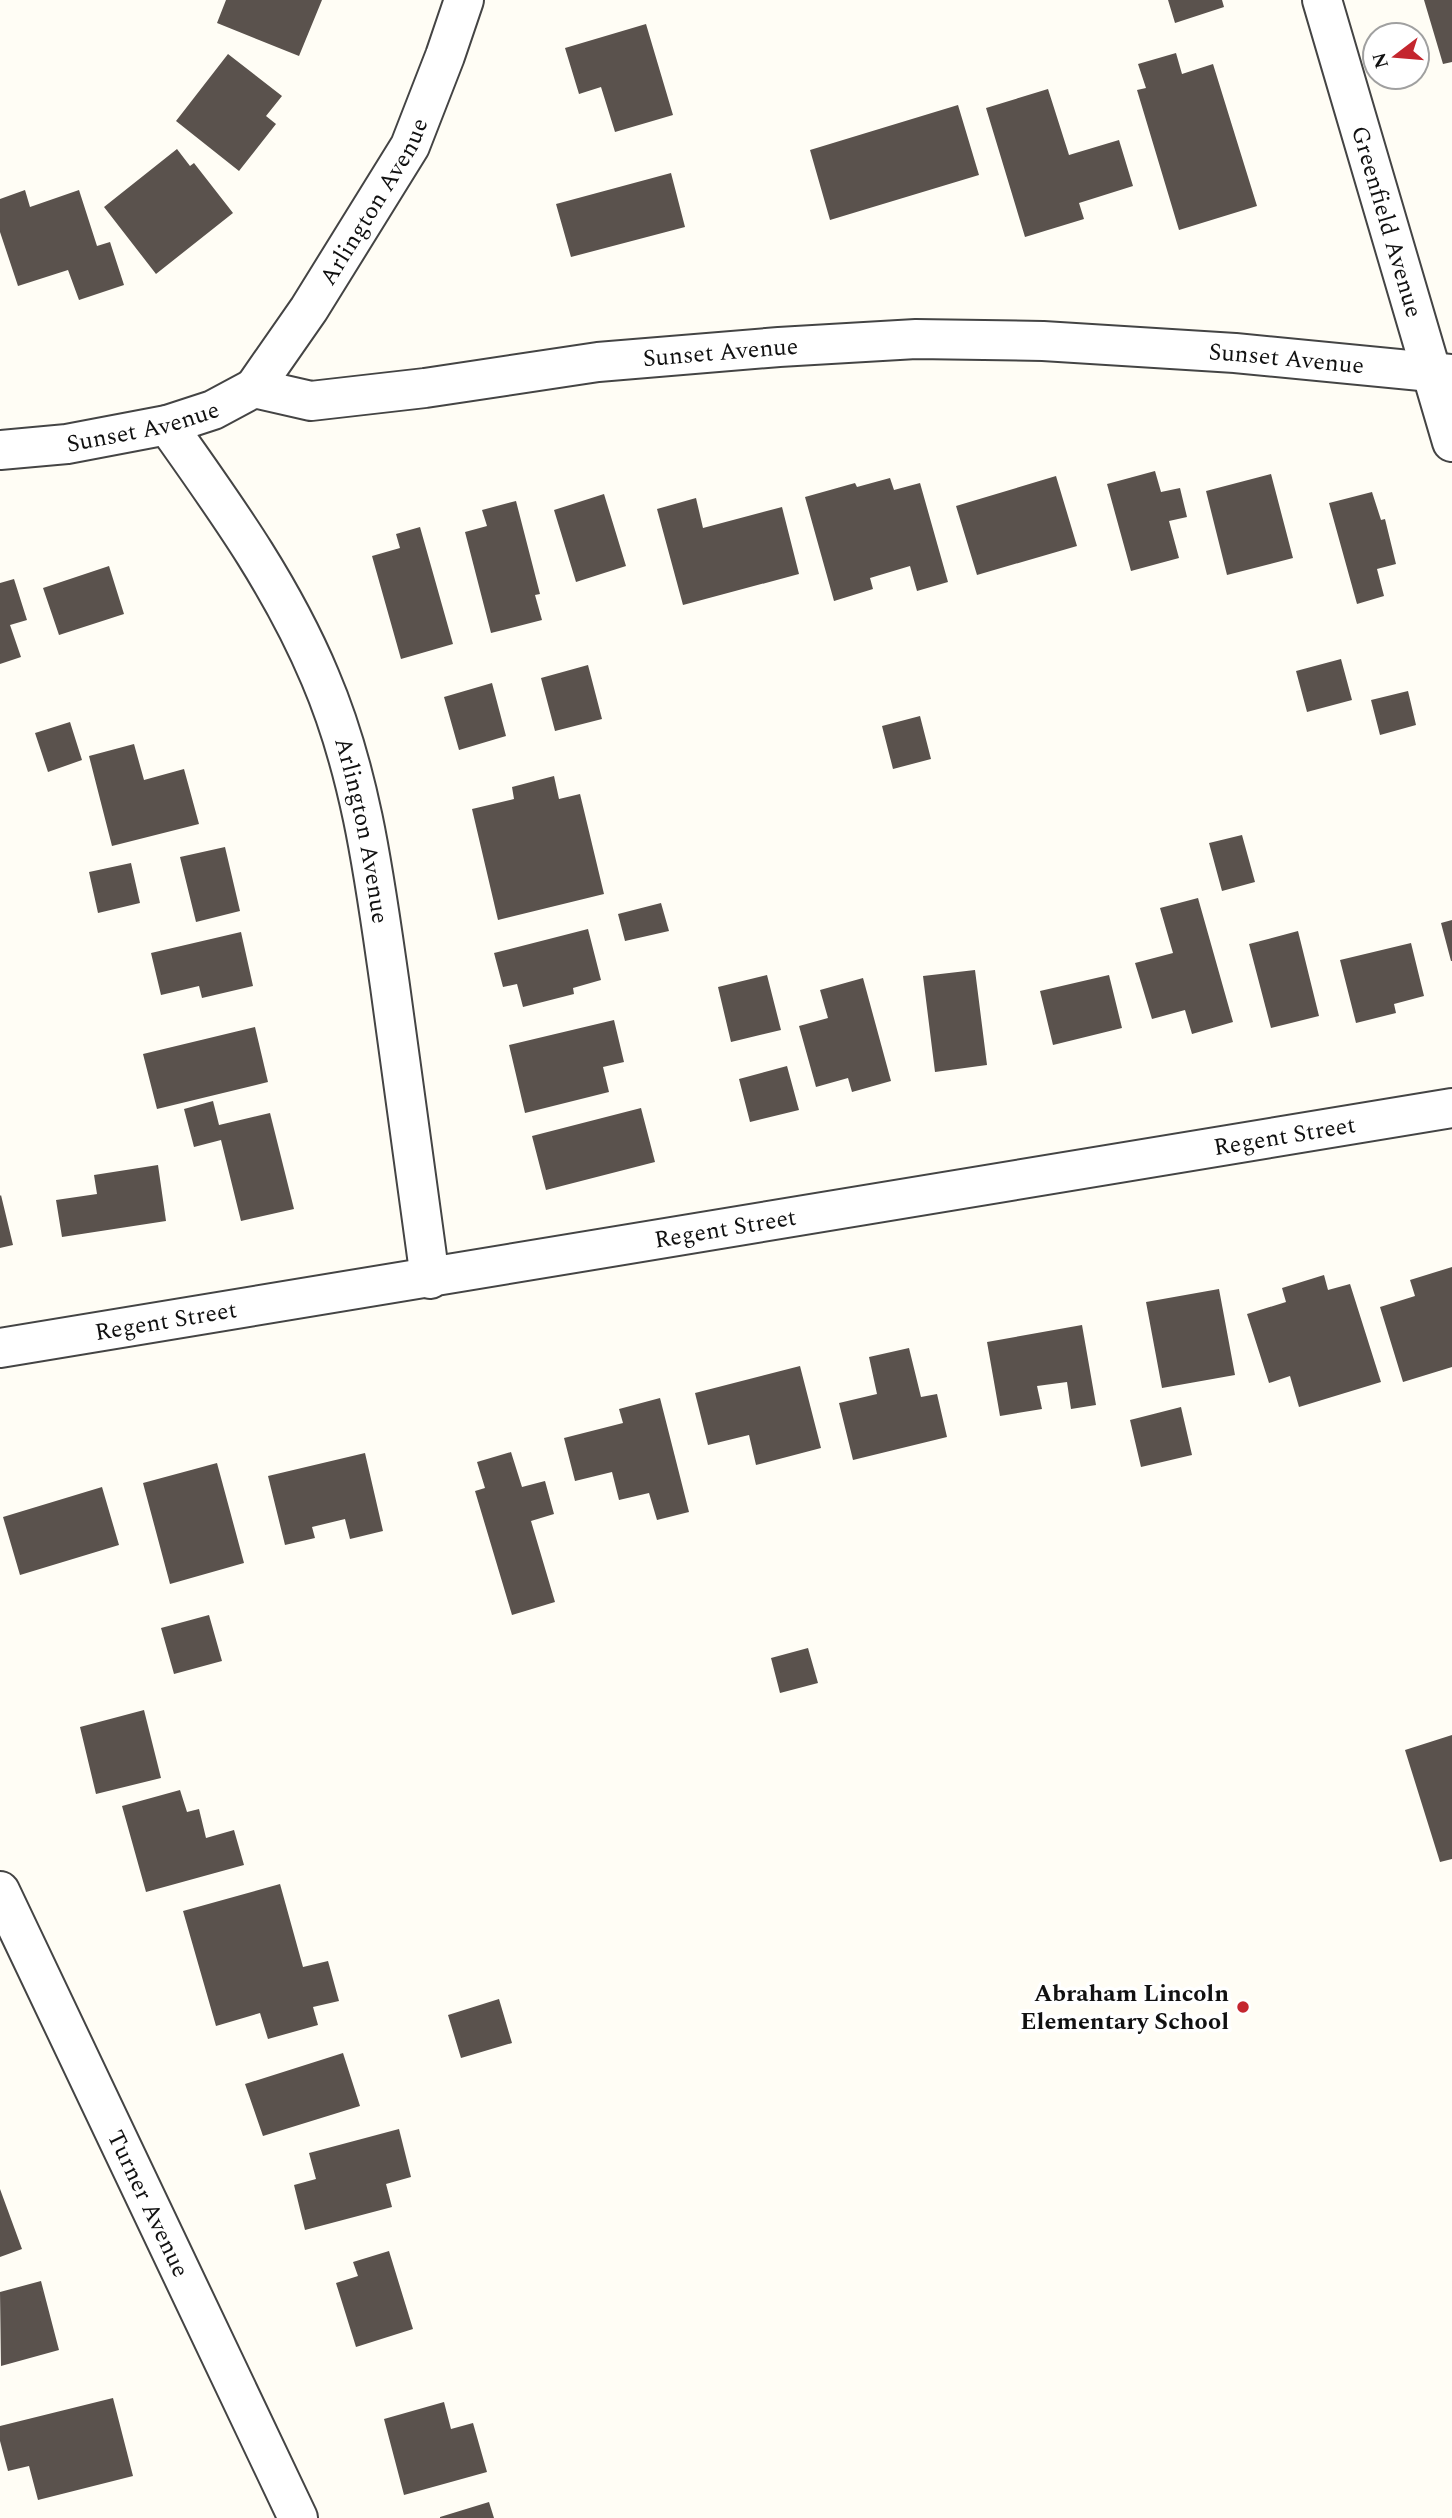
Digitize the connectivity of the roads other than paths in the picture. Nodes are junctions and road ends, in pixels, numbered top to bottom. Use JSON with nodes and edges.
{"nodes":[{"id":1,"x":464,"y":0,"type":"edge"},
{"id":2,"x":1322,"y":0,"type":"edge"},
{"id":3,"x":1442,"y":373,"type":"edge"},
{"id":4,"x":254,"y":388,"type":"junction"},
{"id":5,"x":167,"y":425,"type":"junction"},
{"id":6,"x":1452,"y":442,"type":"edge"},
{"id":7,"x":0,"y":450,"type":"edge"},
{"id":8,"x":1452,"y":1108,"type":"edge"},
{"id":9,"x":430,"y":1279,"type":"junction"},
{"id":10,"x":0,"y":1348,"type":"edge"},
{"id":11,"x":0,"y":1891,"type":"edge"},
{"id":12,"x":298,"y":2518,"type":"edge"}],
"edges":[{"from":1,"to":4,"type":"street","name":"Arlington Avenue"},
{"from":2,"to":3,"type":"street","name":"Greenfield Avenue"},
{"from":3,"to":4,"type":"street","name":"Sunset Avenue"},
{"from":3,"to":6,"type":"street","name":"Greenfield Avenue"},
{"from":4,"to":5,"type":"street","name":"Sunset Avenue"},
{"from":5,"to":7,"type":"street","name":"Sunset Avenue"},
{"from":5,"to":9,"type":"street","name":"Arlington Avenue"},
{"from":8,"to":9,"type":"street","name":"Regent Street"},
{"from":9,"to":10,"type":"street","name":"Regent Street"},
{"from":11,"to":12,"type":"street","name":"Turner Avenue"}]}
